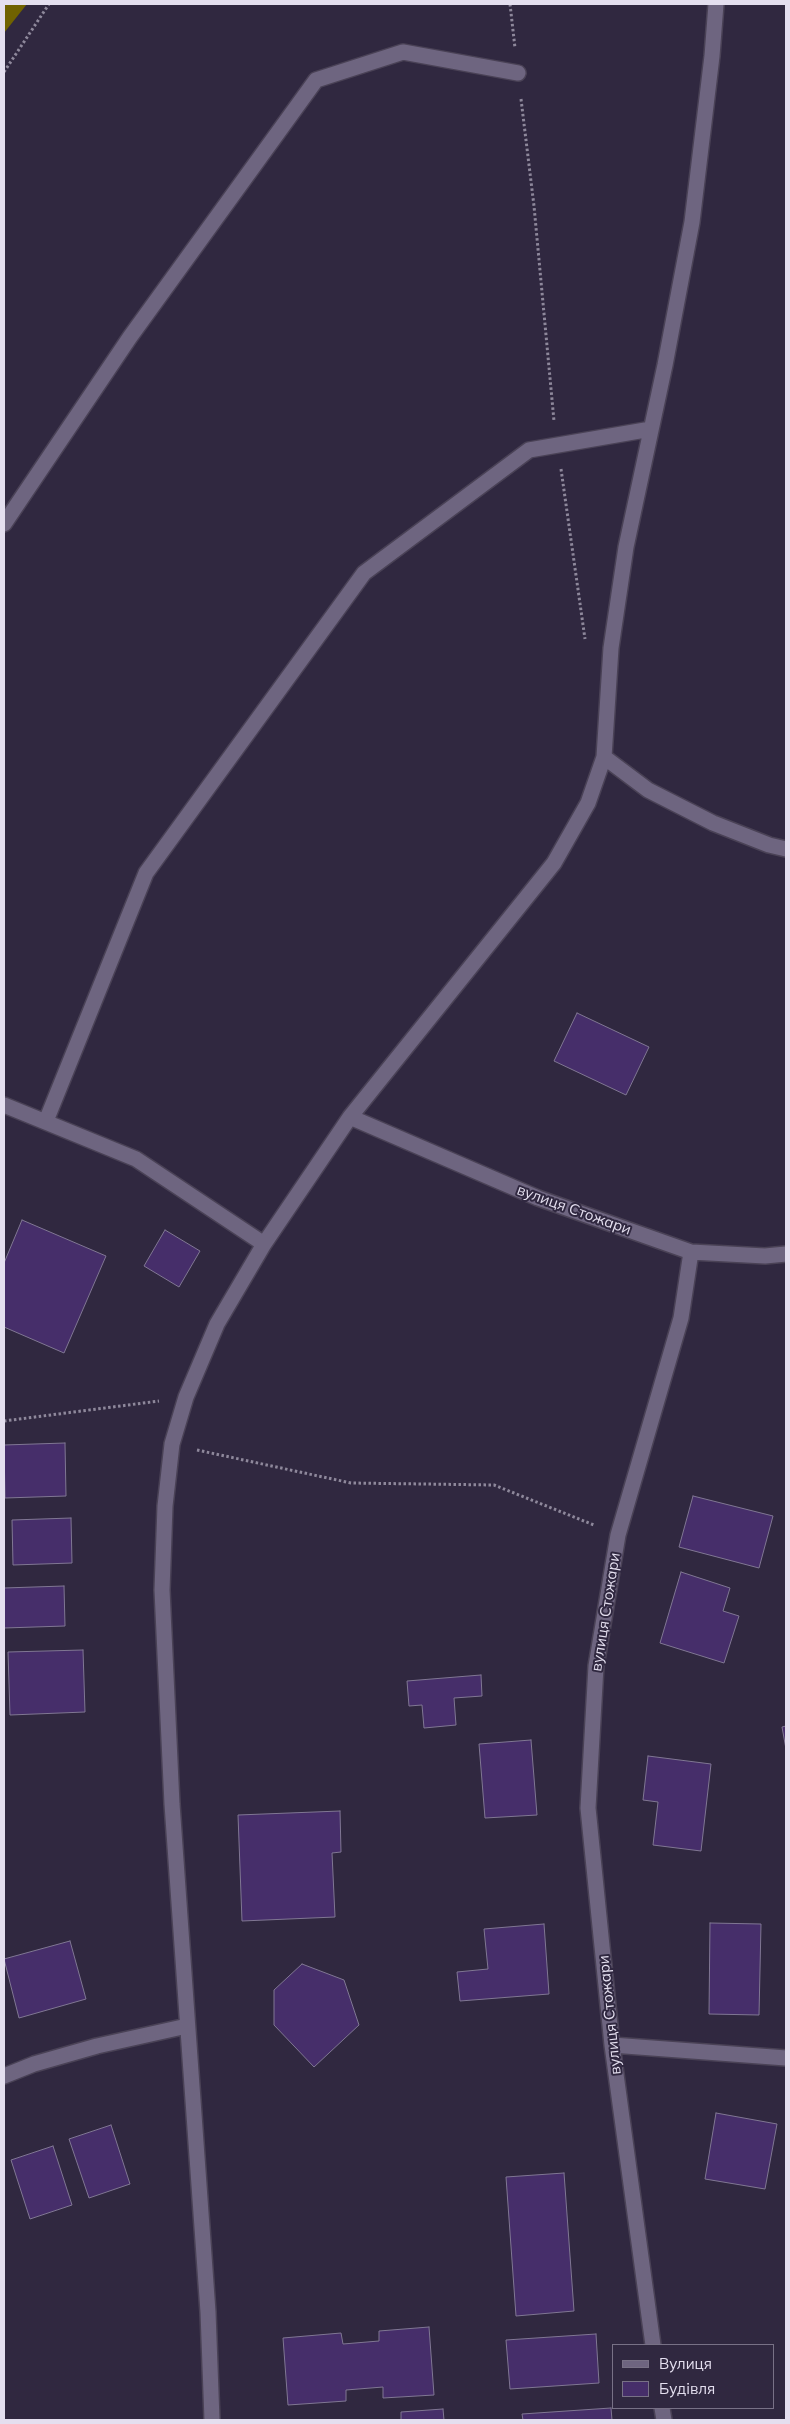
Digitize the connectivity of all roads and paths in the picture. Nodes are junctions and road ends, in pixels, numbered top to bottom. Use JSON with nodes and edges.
{"nodes":[{"id":1,"x":49,"y":4,"type":"edge"},
{"id":2,"x":510,"y":4,"type":"edge"},
{"id":3,"x":716,"y":4,"type":"edge"},
{"id":4,"x":4,"y":72,"type":"edge"},
{"id":5,"x":518,"y":73,"type":"junction"},
{"id":6,"x":652,"y":429,"type":"junction"},
{"id":7,"x":558,"y":446,"type":"junction"},
{"id":8,"x":4,"y":524,"type":"edge"},
{"id":9,"x":585,"y":642,"type":"dead end"},
{"id":10,"x":604,"y":757,"type":"junction"},
{"id":11,"x":786,"y":849,"type":"edge"},
{"id":12,"x":4,"y":1105,"type":"edge"},
{"id":13,"x":350,"y":1117,"type":"junction"},
{"id":14,"x":46,"y":1121,"type":"junction"},
{"id":15,"x":264,"y":1244,"type":"junction"},
{"id":16,"x":691,"y":1252,"type":"junction"},
{"id":17,"x":786,"y":1254,"type":"edge"},
{"id":18,"x":186,"y":1397,"type":"junction"},
{"id":19,"x":4,"y":1421,"type":"edge"},
{"id":20,"x":172,"y":1444,"type":"junction"},
{"id":21,"x":618,"y":1535,"type":"junction"},
{"id":22,"x":188,"y":2026,"type":"junction"},
{"id":23,"x":612,"y":2045,"type":"junction"},
{"id":24,"x":786,"y":2058,"type":"edge"},
{"id":25,"x":4,"y":2076,"type":"edge"},
{"id":26,"x":653,"y":2344,"type":"edge"},
{"id":27,"x":212,"y":2420,"type":"edge"}],
"edges":[{"from":1,"to":4,"type":"path"},
{"from":2,"to":5,"type":"path"},
{"from":3,"to":6,"type":"street"},
{"from":5,"to":7,"type":"path"},
{"from":5,"to":8,"type":"street"},
{"from":6,"to":7,"type":"street"},
{"from":6,"to":10,"type":"street"},
{"from":7,"to":9,"type":"path"},
{"from":7,"to":14,"type":"street"},
{"from":10,"to":11,"type":"street"},
{"from":10,"to":13,"type":"street"},
{"from":12,"to":14,"type":"street"},
{"from":13,"to":15,"type":"street"},
{"from":13,"to":16,"type":"street","name":"вулиця Стожари"},
{"from":14,"to":15,"type":"street"},
{"from":15,"to":18,"type":"street"},
{"from":16,"to":17,"type":"street"},
{"from":16,"to":21,"type":"street","name":"вулиця Стожари"},
{"from":18,"to":19,"type":"path"},
{"from":18,"to":20,"type":"street"},
{"from":20,"to":21,"type":"path"},
{"from":20,"to":22,"type":"street"},
{"from":21,"to":23,"type":"street","name":"вулиця Стожари"},
{"from":22,"to":25,"type":"street"},
{"from":22,"to":27,"type":"street"},
{"from":23,"to":24,"type":"street"},
{"from":23,"to":26,"type":"street","name":"вулиця Стожари"}]}
